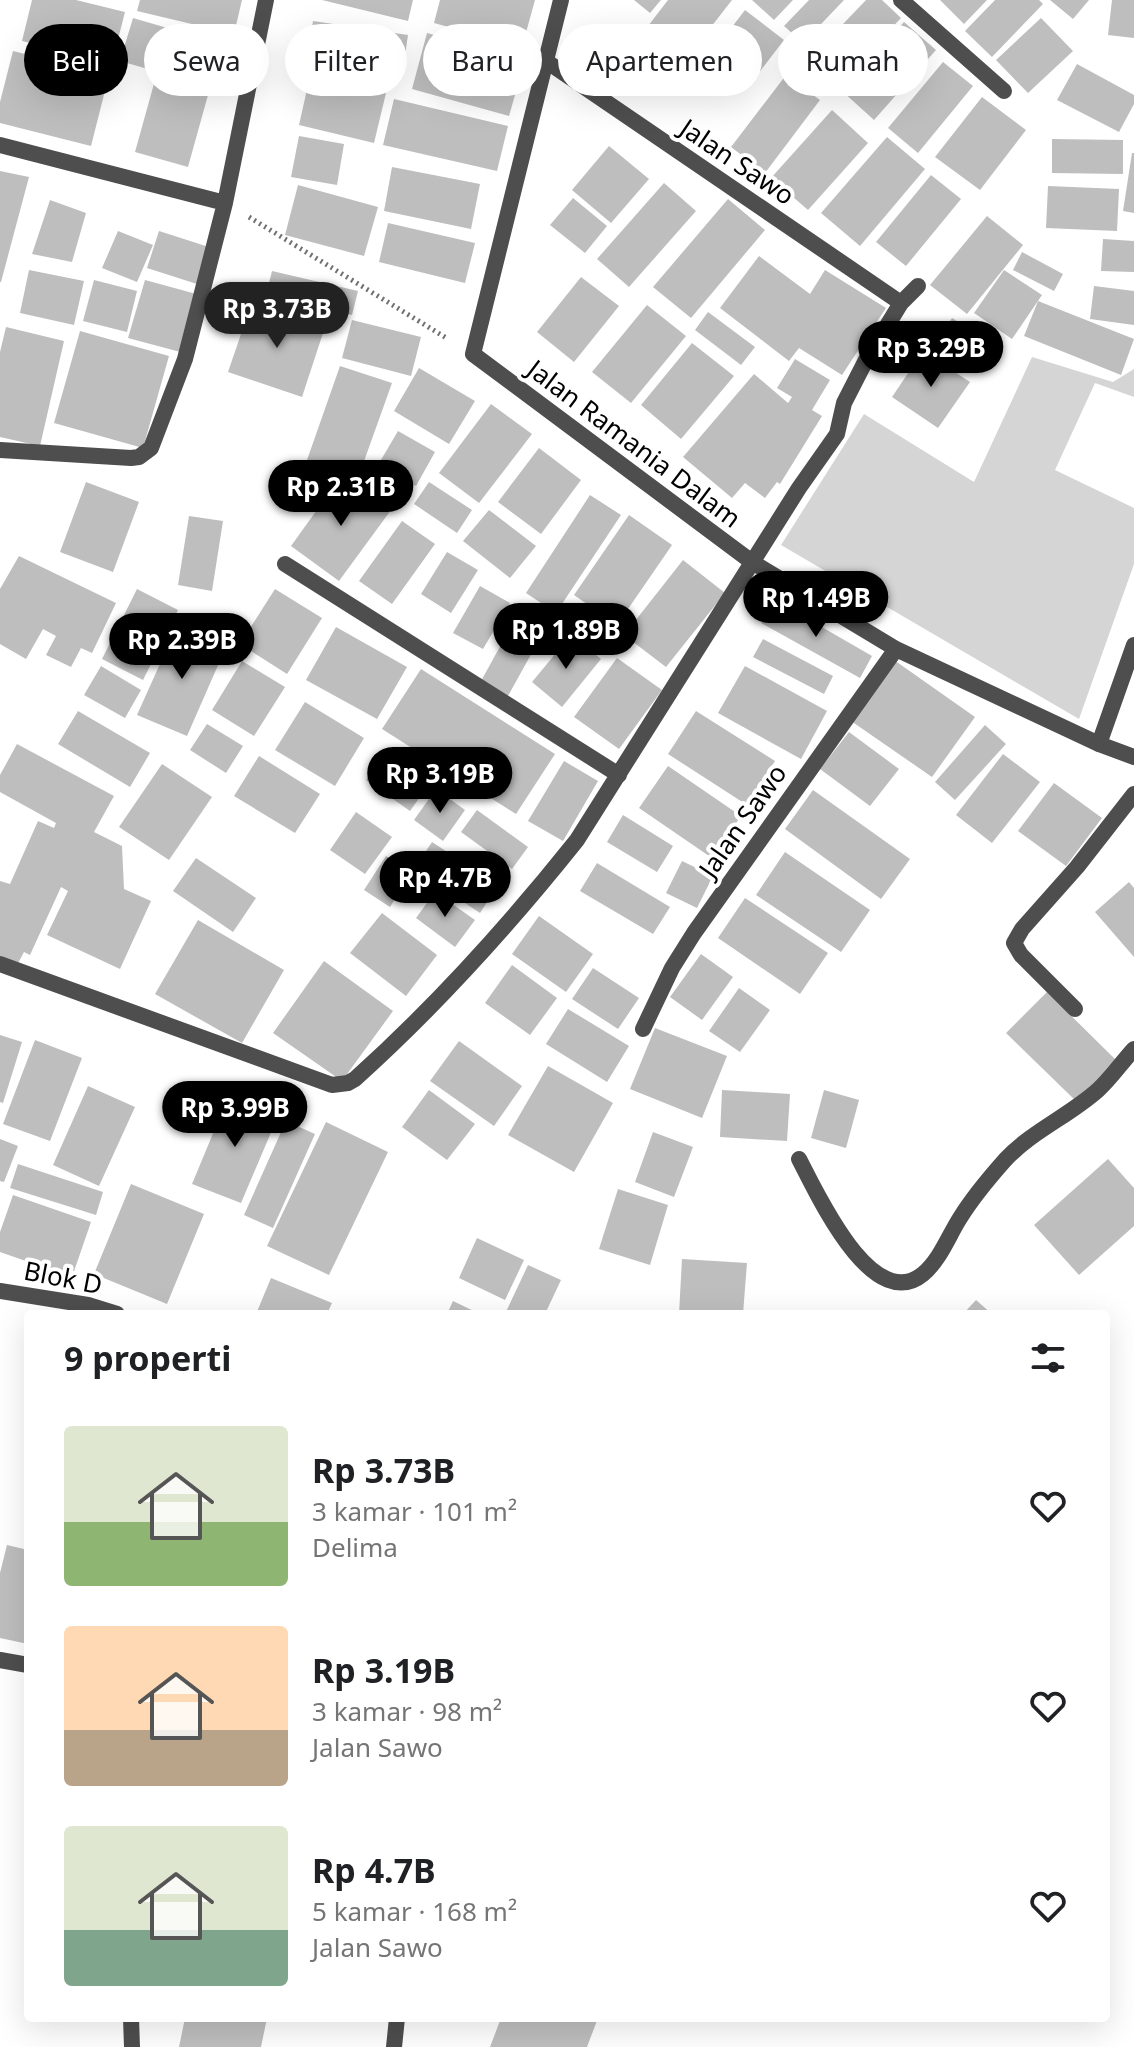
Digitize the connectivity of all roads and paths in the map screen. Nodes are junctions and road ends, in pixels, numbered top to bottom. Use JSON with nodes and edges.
{"nodes":[{"id":1,"x":266,"y":0,"type":"edge"},
{"id":2,"x":561,"y":0,"type":"edge"},
{"id":3,"x":901,"y":0,"type":"edge"},
{"id":4,"x":546,"y":61,"type":"junction"},
{"id":5,"x":1004,"y":91,"type":"dead end"},
{"id":6,"x":0,"y":145,"type":"edge"},
{"id":7,"x":225,"y":203,"type":"junction"},
{"id":8,"x":918,"y":286,"type":"dead end"},
{"id":9,"x":901,"y":303,"type":"junction"},
{"id":10,"x":473,"y":354,"type":"junction"},
{"id":11,"x":0,"y":450,"type":"edge"},
{"id":12,"x":752,"y":562,"type":"junction"},
{"id":13,"x":285,"y":564,"type":"dead end"},
{"id":14,"x":1134,"y":645,"type":"edge"},
{"id":15,"x":896,"y":649,"type":"junction"},
{"id":16,"x":1099,"y":744,"type":"junction"},
{"id":17,"x":1134,"y":757,"type":"edge"},
{"id":18,"x":619,"y":775,"type":"junction"},
{"id":19,"x":1134,"y":794,"type":"edge"},
{"id":20,"x":0,"y":964,"type":"edge"},
{"id":21,"x":1075,"y":1009,"type":"dead end"},
{"id":22,"x":643,"y":1029,"type":"dead end"},
{"id":23,"x":1134,"y":1049,"type":"edge"},
{"id":24,"x":799,"y":1159,"type":"dead end"},
{"id":25,"x":0,"y":1291,"type":"edge"},
{"id":26,"x":104,"y":1310,"type":"edge"},
{"id":27,"x":0,"y":1660,"type":"edge"},
{"id":28,"x":24,"y":1664,"type":"edge"},
{"id":29,"x":131,"y":2022,"type":"edge"},
{"id":30,"x":397,"y":2022,"type":"edge"},
{"id":31,"x":132,"y":2047,"type":"edge"},
{"id":32,"x":394,"y":2047,"type":"edge"}],
"edges":[{"from":1,"to":7,"type":"street"},
{"from":2,"to":4,"type":"street"},
{"from":3,"to":5,"type":"street"},
{"from":4,"to":9,"type":"street","name":"Jalan Sawo"},
{"from":4,"to":10,"type":"street"},
{"from":6,"to":7,"type":"street"},
{"from":7,"to":10,"type":"path"},
{"from":7,"to":11,"type":"street"},
{"from":8,"to":9,"type":"street"},
{"from":9,"to":12,"type":"street"},
{"from":10,"to":12,"type":"street","name":"Jalan Ramania Dalam"},
{"from":12,"to":15,"type":"street","name":"Jalan Ramania Dalam"},
{"from":12,"to":18,"type":"street"},
{"from":13,"to":18,"type":"street"},
{"from":14,"to":16,"type":"street"},
{"from":15,"to":16,"type":"street","name":"Jalan Ramania Dalam"},
{"from":15,"to":22,"type":"street","name":"Jalan Sawo"},
{"from":16,"to":17,"type":"street","name":"Jalan Ramania Dalam"},
{"from":18,"to":20,"type":"street"},
{"from":19,"to":21,"type":"street"},
{"from":23,"to":24,"type":"street"},
{"from":25,"to":26,"type":"street","name":"Blok D"},
{"from":27,"to":28,"type":"street"},
{"from":29,"to":31,"type":"street"},
{"from":30,"to":32,"type":"street"}]}
